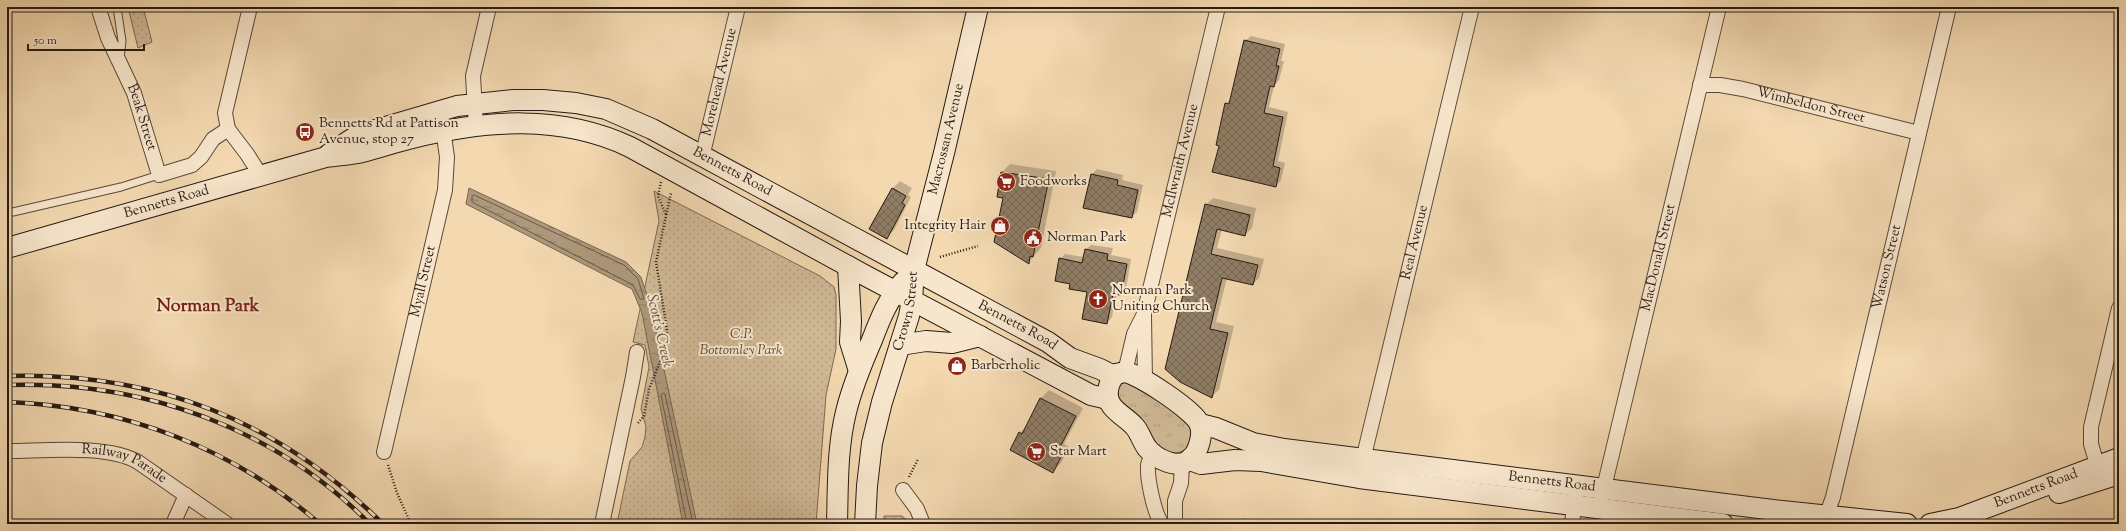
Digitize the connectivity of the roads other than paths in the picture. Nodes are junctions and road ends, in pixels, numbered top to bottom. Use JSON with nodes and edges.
{"nodes":[{"id":1,"x":98,"y":7,"type":"edge"},
{"id":2,"x":116,"y":7,"type":"edge"},
{"id":3,"x":250,"y":7,"type":"edge"},
{"id":4,"x":489,"y":7,"type":"edge"},
{"id":5,"x":738,"y":7,"type":"edge"},
{"id":6,"x":978,"y":7,"type":"edge"},
{"id":7,"x":1218,"y":7,"type":"edge"},
{"id":8,"x":1472,"y":7,"type":"edge"},
{"id":9,"x":1719,"y":7,"type":"edge"},
{"id":10,"x":1949,"y":7,"type":"edge"},
{"id":11,"x":119,"y":61,"type":"junction"},
{"id":12,"x":1700,"y":85,"type":"junction"},
{"id":13,"x":474,"y":104,"type":"junction"},
{"id":14,"x":440,"y":110,"type":"junction"},
{"id":15,"x":476,"y":126,"type":"junction"},
{"id":16,"x":228,"y":129,"type":"junction"},
{"id":17,"x":444,"y":131,"type":"junction"},
{"id":18,"x":1919,"y":133,"type":"junction"},
{"id":19,"x":326,"y":156,"type":"junction"},
{"id":20,"x":702,"y":156,"type":"junction"},
{"id":21,"x":159,"y":175,"type":"junction"},
{"id":22,"x":261,"y":176,"type":"junction"},
{"id":23,"x":13,"y":212,"type":"dead end"},
{"id":24,"x":7,"y":248,"type":"edge"},
{"id":25,"x":848,"y":266,"type":"junction"},
{"id":26,"x":914,"y":270,"type":"junction"},
{"id":27,"x":904,"y":295,"type":"junction"},
{"id":28,"x":2119,"y":308,"type":"edge"},
{"id":29,"x":1144,"y":314,"type":"junction"},
{"id":30,"x":980,"y":336,"type":"junction"},
{"id":31,"x":900,"y":345,"type":"junction"},
{"id":32,"x":637,"y":352,"type":"dead end"},
{"id":33,"x":859,"y":371,"type":"junction"},
{"id":34,"x":1119,"y":374,"type":"junction"},
{"id":35,"x":1145,"y":381,"type":"junction"},
{"id":36,"x":1108,"y":399,"type":"junction"},
{"id":37,"x":1200,"y":424,"type":"junction"},
{"id":38,"x":7,"y":451,"type":"edge"},
{"id":39,"x":384,"y":452,"type":"road end"},
{"id":40,"x":1152,"y":453,"type":"junction"},
{"id":41,"x":2119,"y":458,"type":"edge"},
{"id":42,"x":1186,"y":461,"type":"junction"},
{"id":43,"x":1361,"y":469,"type":"junction"},
{"id":44,"x":2106,"y":473,"type":"edge"},
{"id":45,"x":1576,"y":485,"type":"junction"},
{"id":46,"x":1604,"y":488,"type":"junction"},
{"id":47,"x":904,"y":490,"type":"road end"},
{"id":48,"x":186,"y":495,"type":"junction"},
{"id":49,"x":1600,"y":508,"type":"junction"},
{"id":50,"x":1573,"y":515,"type":"edge"},
{"id":51,"x":1823,"y":519,"type":"edge"},
{"id":52,"x":173,"y":524,"type":"edge"},
{"id":53,"x":227,"y":524,"type":"edge"},
{"id":54,"x":602,"y":524,"type":"edge"},
{"id":55,"x":837,"y":524,"type":"edge"},
{"id":56,"x":865,"y":524,"type":"edge"},
{"id":57,"x":923,"y":524,"type":"edge"},
{"id":58,"x":1162,"y":524,"type":"edge"},
{"id":59,"x":1175,"y":524,"type":"edge"},
{"id":60,"x":1722,"y":524,"type":"edge"},
{"id":61,"x":1907,"y":524,"type":"edge"},
{"id":62,"x":1930,"y":524,"type":"edge"},
{"id":63,"x":1978,"y":524,"type":"edge"}],
"edges":[{"from":1,"to":11,"type":"street","name":"Beak Street"},
{"from":2,"to":11,"type":"lane"},
{"from":3,"to":16,"type":"street"},
{"from":4,"to":13,"type":"street"},
{"from":5,"to":20,"type":"street","name":"Morehead Avenue"},
{"from":6,"to":26,"type":"main road","name":"Macrossan Avenue"},
{"from":7,"to":29,"type":"street","name":"McIlwraith Avenue"},
{"from":8,"to":43,"type":"street","name":"Real Avenue"},
{"from":9,"to":12,"type":"street","name":"MacDonald Street"},
{"from":10,"to":18,"type":"street","name":"Watson Street"},
{"from":11,"to":21,"type":"street","name":"Beak Street"},
{"from":12,"to":18,"type":"street","name":"Wimbeldon Street"},
{"from":12,"to":46,"type":"street","name":"MacDonald Street"},
{"from":13,"to":14,"type":"main road","name":"Bennetts Road"},
{"from":13,"to":15,"type":"street"},
{"from":13,"to":20,"type":"main road","name":"Bennetts Road"},
{"from":14,"to":17,"type":"street","name":"Myall Street"},
{"from":14,"to":19,"type":"main road","name":"Bennetts Road"},
{"from":15,"to":17,"type":"main road","name":"Bennetts Road"},
{"from":15,"to":25,"type":"main road","name":"Bennetts Road"},
{"from":16,"to":21,"type":"street","name":"Bennetts Road"},
{"from":16,"to":22,"type":"street"},
{"from":17,"to":19,"type":"main road","name":"Bennetts Road"},
{"from":17,"to":39,"type":"street","name":"Myall Street"},
{"from":18,"to":51,"type":"street","name":"Watson Street"},
{"from":19,"to":22,"type":"main road","name":"Bennetts Road"},
{"from":20,"to":26,"type":"main road","name":"Bennetts Road"},
{"from":21,"to":23,"type":"lane","name":"Bennetts Road"},
{"from":22,"to":24,"type":"main road","name":"Bennetts Road"},
{"from":25,"to":27,"type":"main road","name":"Bennetts Road"},
{"from":25,"to":33,"type":"main road"},
{"from":26,"to":27,"type":"main road","name":"Crown Street"},
{"from":26,"to":34,"type":"main road","name":"Bennetts Road"},
{"from":27,"to":30,"type":"main road","name":"Bennetts Road"},
{"from":27,"to":31,"type":"main road","name":"Crown Street"},
{"from":27,"to":33,"type":"main road","name":"Crown Street"},
{"from":28,"to":44,"type":"street"},
{"from":29,"to":34,"type":"street","name":"McIlwraith Avenue"},
{"from":29,"to":35,"type":"street","name":"McIlwraith Avenue"},
{"from":30,"to":31,"type":"main road"},
{"from":30,"to":36,"type":"main road","name":"Bennetts Road"},
{"from":31,"to":56,"type":"main road","name":"Crown Street"},
{"from":32,"to":54,"type":"street"},
{"from":33,"to":55,"type":"main road","name":"Crown Street"},
{"from":34,"to":35,"type":"main road","name":"Bennetts Road"},
{"from":34,"to":36,"type":"main road"},
{"from":35,"to":37,"type":"main road","name":"Bennetts Road"},
{"from":36,"to":40,"type":"main road"},
{"from":37,"to":42,"type":"main road"},
{"from":37,"to":43,"type":"main road","name":"Bennetts Road"},
{"from":38,"to":48,"type":"street","name":"Railway Parade"},
{"from":40,"to":42,"type":"main road","name":"Bennetts Road"},
{"from":40,"to":58,"type":"street"},
{"from":41,"to":44,"type":"main road","name":"Bennetts Road"},
{"from":42,"to":43,"type":"main road","name":"Bennetts Road"},
{"from":42,"to":59,"type":"street"},
{"from":43,"to":45,"type":"main road","name":"Bennetts Road"},
{"from":43,"to":50,"type":"main road","name":"Bennetts Road"},
{"from":44,"to":62,"type":"main road","name":"Bennetts Road"},
{"from":44,"to":63,"type":"main road","name":"Bennetts Road"},
{"from":45,"to":46,"type":"main road","name":"Bennetts Road"},
{"from":45,"to":50,"type":"street"},
{"from":46,"to":49,"type":"street","name":"MacDonald Street"},
{"from":46,"to":51,"type":"main road","name":"Bennetts Road"},
{"from":47,"to":57,"type":"street"},
{"from":48,"to":52,"type":"street"},
{"from":48,"to":53,"type":"street","name":"Railway Parade"},
{"from":49,"to":50,"type":"main road","name":"Bennetts Road"},
{"from":49,"to":60,"type":"main road","name":"Bennetts Road"},
{"from":51,"to":61,"type":"main road","name":"Bennetts Road"}]}
